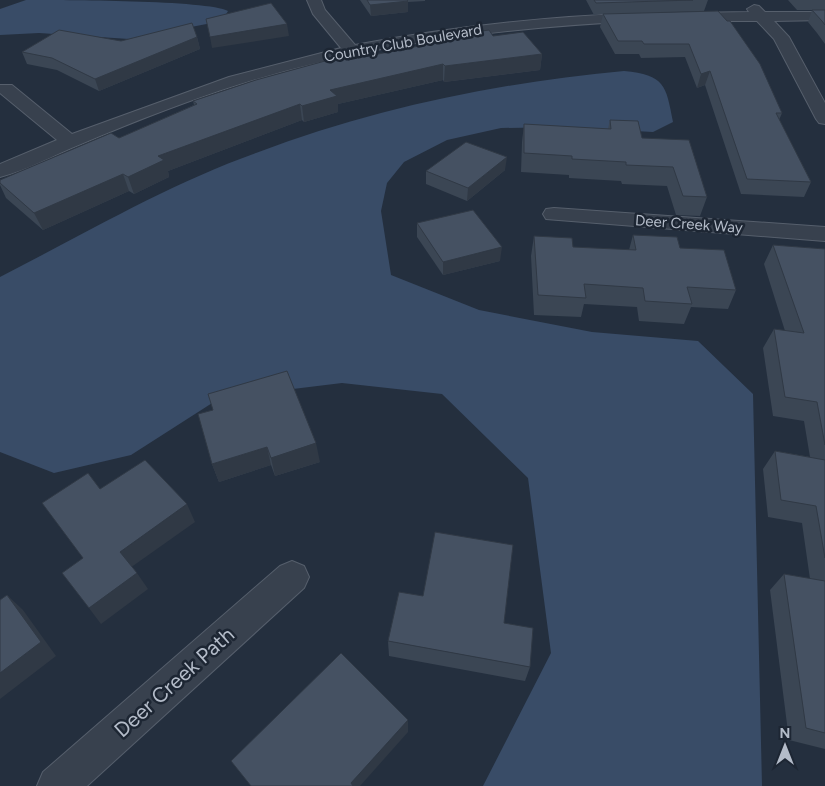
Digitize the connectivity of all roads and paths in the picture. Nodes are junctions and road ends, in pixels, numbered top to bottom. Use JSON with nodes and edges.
{"nodes":[{"id":1,"x":314,"y":0,"type":"edge"},
{"id":2,"x":753,"y":8,"type":"edge"},
{"id":3,"x":825,"y":8,"type":"edge"},
{"id":4,"x":651,"y":13,"type":"edge"},
{"id":5,"x":675,"y":13,"type":"edge"},
{"id":6,"x":825,"y":16,"type":"edge"},
{"id":7,"x":348,"y":46,"type":"junction"},
{"id":8,"x":6,"y":89,"type":"dead end"},
{"id":9,"x":825,"y":120,"type":"edge"},
{"id":10,"x":63,"y":137,"type":"junction"},
{"id":11,"x":0,"y":154,"type":"edge"},
{"id":12,"x":0,"y":171,"type":"edge"},
{"id":13,"x":554,"y":214,"type":"dead end"},
{"id":14,"x":825,"y":234,"type":"edge"},
{"id":15,"x":292,"y":578,"type":"dead end"},
{"id":16,"x":57,"y":786,"type":"edge"}],
"edges":[{"from":1,"to":7,"type":"street"},
{"from":2,"to":3,"type":"street"},
{"from":2,"to":5,"type":"street"},
{"from":2,"to":6,"type":"street"},
{"from":2,"to":9,"type":"street"},
{"from":4,"to":7,"type":"street","name":"Country Club Boulevard"},
{"from":7,"to":10,"type":"street","name":"Country Club Boulevard"},
{"from":8,"to":10,"type":"street"},
{"from":10,"to":11,"type":"street","name":"Country Club Boulevard"},
{"from":10,"to":12,"type":"street","name":"Country Club Boulevard"},
{"from":13,"to":14,"type":"street","name":"Deer Creek Way"},
{"from":15,"to":16,"type":"street","name":"Deer Creek Path"}]}
